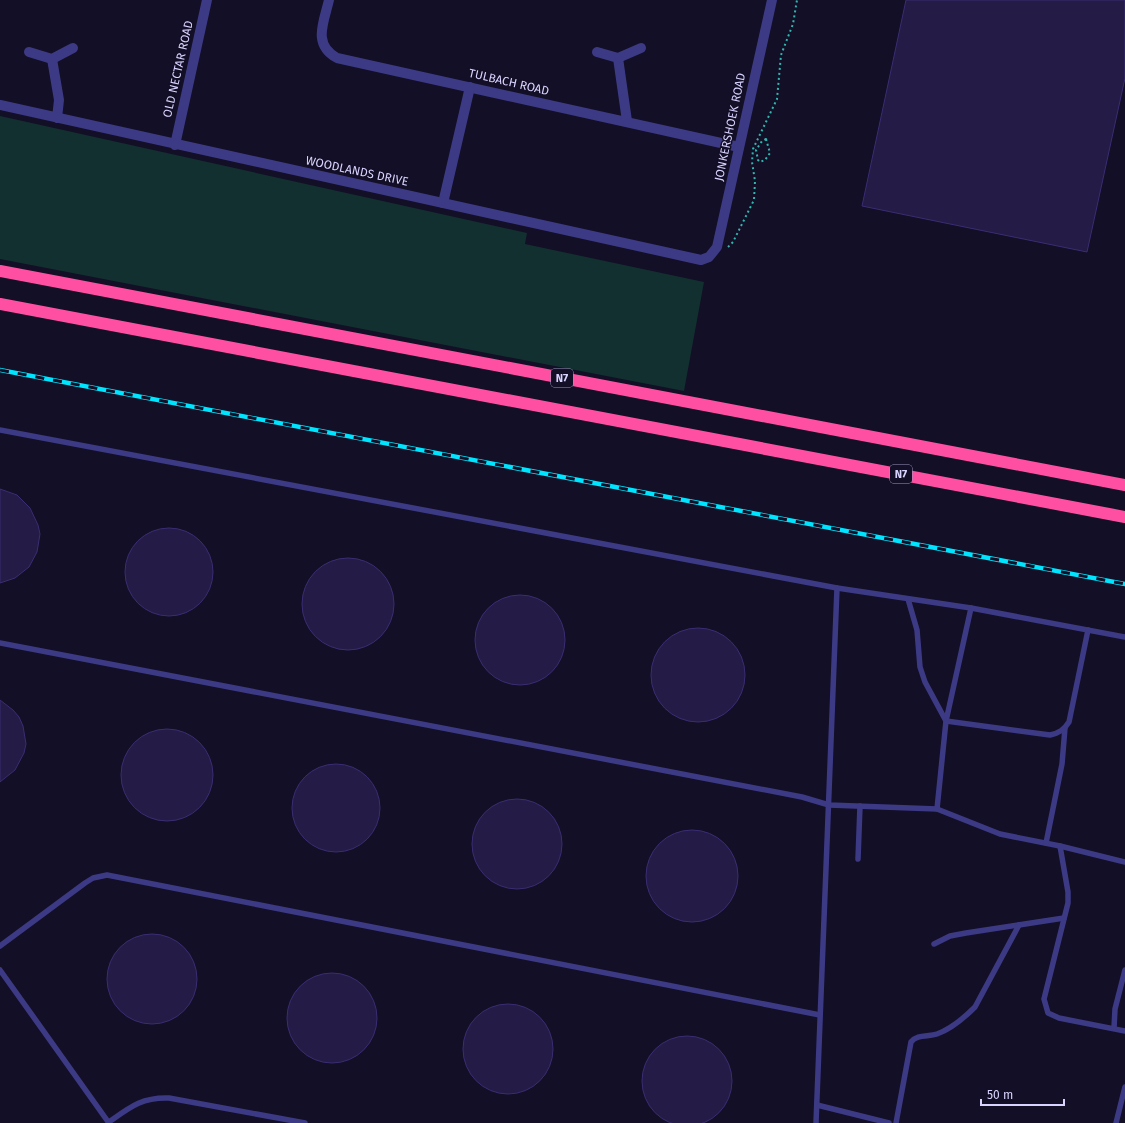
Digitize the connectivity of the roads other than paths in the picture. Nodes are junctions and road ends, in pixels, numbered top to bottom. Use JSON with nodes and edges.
{"nodes":[{"id":1,"x":207,"y":0,"type":"edge"},
{"id":2,"x":329,"y":0,"type":"edge"},
{"id":3,"x":772,"y":0,"type":"edge"},
{"id":4,"x":73,"y":48,"type":"dead end"},
{"id":5,"x":641,"y":48,"type":"dead end"},
{"id":6,"x":29,"y":52,"type":"dead end"},
{"id":7,"x":597,"y":52,"type":"dead end"},
{"id":8,"x":52,"y":58,"type":"junction"},
{"id":9,"x":618,"y":58,"type":"junction"},
{"id":10,"x":470,"y":86,"type":"junction"},
{"id":11,"x":0,"y":105,"type":"edge"},
{"id":12,"x":57,"y":118,"type":"junction"},
{"id":13,"x":627,"y":121,"type":"junction"},
{"id":14,"x":175,"y":144,"type":"junction"},
{"id":15,"x":743,"y":147,"type":"junction"},
{"id":16,"x":443,"y":203,"type":"junction"},
{"id":17,"x":709,"y":257,"type":"joint"},
{"id":18,"x":0,"y":271,"type":"edge"},
{"id":19,"x":0,"y":304,"type":"edge"},
{"id":20,"x":0,"y":430,"type":"edge"},
{"id":21,"x":1125,"y":485,"type":"edge"},
{"id":22,"x":1125,"y":517,"type":"edge"},
{"id":23,"x":837,"y":588,"type":"junction"},
{"id":24,"x":908,"y":599,"type":"junction"},
{"id":25,"x":971,"y":608,"type":"junction"},
{"id":26,"x":1088,"y":630,"type":"junction"},
{"id":27,"x":1125,"y":638,"type":"edge"},
{"id":28,"x":0,"y":643,"type":"edge"},
{"id":29,"x":946,"y":721,"type":"junction"},
{"id":30,"x":1065,"y":728,"type":"junction"},
{"id":31,"x":829,"y":805,"type":"junction"},
{"id":32,"x":860,"y":806,"type":"junction"},
{"id":33,"x":937,"y":809,"type":"junction"},
{"id":34,"x":1046,"y":843,"type":"junction"},
{"id":35,"x":1060,"y":846,"type":"junction"},
{"id":36,"x":858,"y":859,"type":"dead end"},
{"id":37,"x":1125,"y":862,"type":"edge"},
{"id":38,"x":1064,"y":918,"type":"junction"},
{"id":39,"x":1019,"y":925,"type":"junction"},
{"id":40,"x":934,"y":944,"type":"dead end"},
{"id":41,"x":0,"y":946,"type":"edge"},
{"id":42,"x":0,"y":970,"type":"edge"},
{"id":43,"x":1125,"y":970,"type":"edge"},
{"id":44,"x":820,"y":1015,"type":"junction"},
{"id":45,"x":1114,"y":1028,"type":"junction"},
{"id":46,"x":1125,"y":1030,"type":"edge"},
{"id":47,"x":1125,"y":1087,"type":"edge"},
{"id":48,"x":817,"y":1106,"type":"junction"},
{"id":49,"x":109,"y":1123,"type":"edge"},
{"id":50,"x":305,"y":1123,"type":"edge"},
{"id":51,"x":816,"y":1123,"type":"edge"},
{"id":52,"x":889,"y":1123,"type":"edge"},
{"id":53,"x":896,"y":1123,"type":"edge"},
{"id":54,"x":1116,"y":1123,"type":"edge"}],
"edges":[{"from":1,"to":14,"type":"street","name":"OLD NECTAR ROAD"},
{"from":2,"to":10,"type":"street","name":"TULBACH ROAD"},
{"from":3,"to":15,"type":"street","name":"JONKERSHOEK ROAD"},
{"from":4,"to":8,"type":"street"},
{"from":5,"to":9,"type":"street"},
{"from":6,"to":8,"type":"street"},
{"from":7,"to":9,"type":"street"},
{"from":8,"to":12,"type":"street"},
{"from":9,"to":13,"type":"street"},
{"from":10,"to":13,"type":"street","name":"TULBACH ROAD"},
{"from":10,"to":16,"type":"street"},
{"from":11,"to":12,"type":"street","name":"WOODLANDS DRIVE"},
{"from":12,"to":14,"type":"street","name":"WOODLANDS DRIVE"},
{"from":13,"to":15,"type":"street","name":"TULBACH ROAD"},
{"from":14,"to":16,"type":"street","name":"WOODLANDS DRIVE"},
{"from":15,"to":17,"type":"street","name":"JONKERSHOEK ROAD"},
{"from":16,"to":17,"type":"street","name":"WOODLANDS DRIVE"},
{"from":18,"to":21,"type":"highway","number":"N7"},
{"from":19,"to":22,"type":"highway","number":"N7"},
{"from":20,"to":23,"type":"lane"},
{"from":23,"to":24,"type":"lane"},
{"from":23,"to":31,"type":"lane"},
{"from":24,"to":25,"type":"lane"},
{"from":24,"to":29,"type":"lane"},
{"from":25,"to":26,"type":"lane"},
{"from":25,"to":29,"type":"lane"},
{"from":26,"to":27,"type":"lane"},
{"from":26,"to":30,"type":"lane"},
{"from":28,"to":31,"type":"lane"},
{"from":29,"to":30,"type":"lane"},
{"from":29,"to":33,"type":"lane"},
{"from":30,"to":34,"type":"lane"},
{"from":31,"to":32,"type":"lane"},
{"from":31,"to":44,"type":"lane"},
{"from":32,"to":33,"type":"lane"},
{"from":32,"to":36,"type":"lane"},
{"from":33,"to":34,"type":"lane"},
{"from":34,"to":35,"type":"lane"},
{"from":35,"to":37,"type":"lane"},
{"from":35,"to":38,"type":"lane"},
{"from":38,"to":39,"type":"lane"},
{"from":38,"to":45,"type":"lane"},
{"from":39,"to":40,"type":"lane"},
{"from":39,"to":53,"type":"lane"},
{"from":41,"to":44,"type":"lane"},
{"from":42,"to":49,"type":"lane"},
{"from":43,"to":45,"type":"lane"},
{"from":44,"to":48,"type":"lane"},
{"from":45,"to":46,"type":"lane"},
{"from":47,"to":54,"type":"lane"},
{"from":48,"to":51,"type":"lane"},
{"from":48,"to":52,"type":"lane"},
{"from":49,"to":50,"type":"lane"}]}
